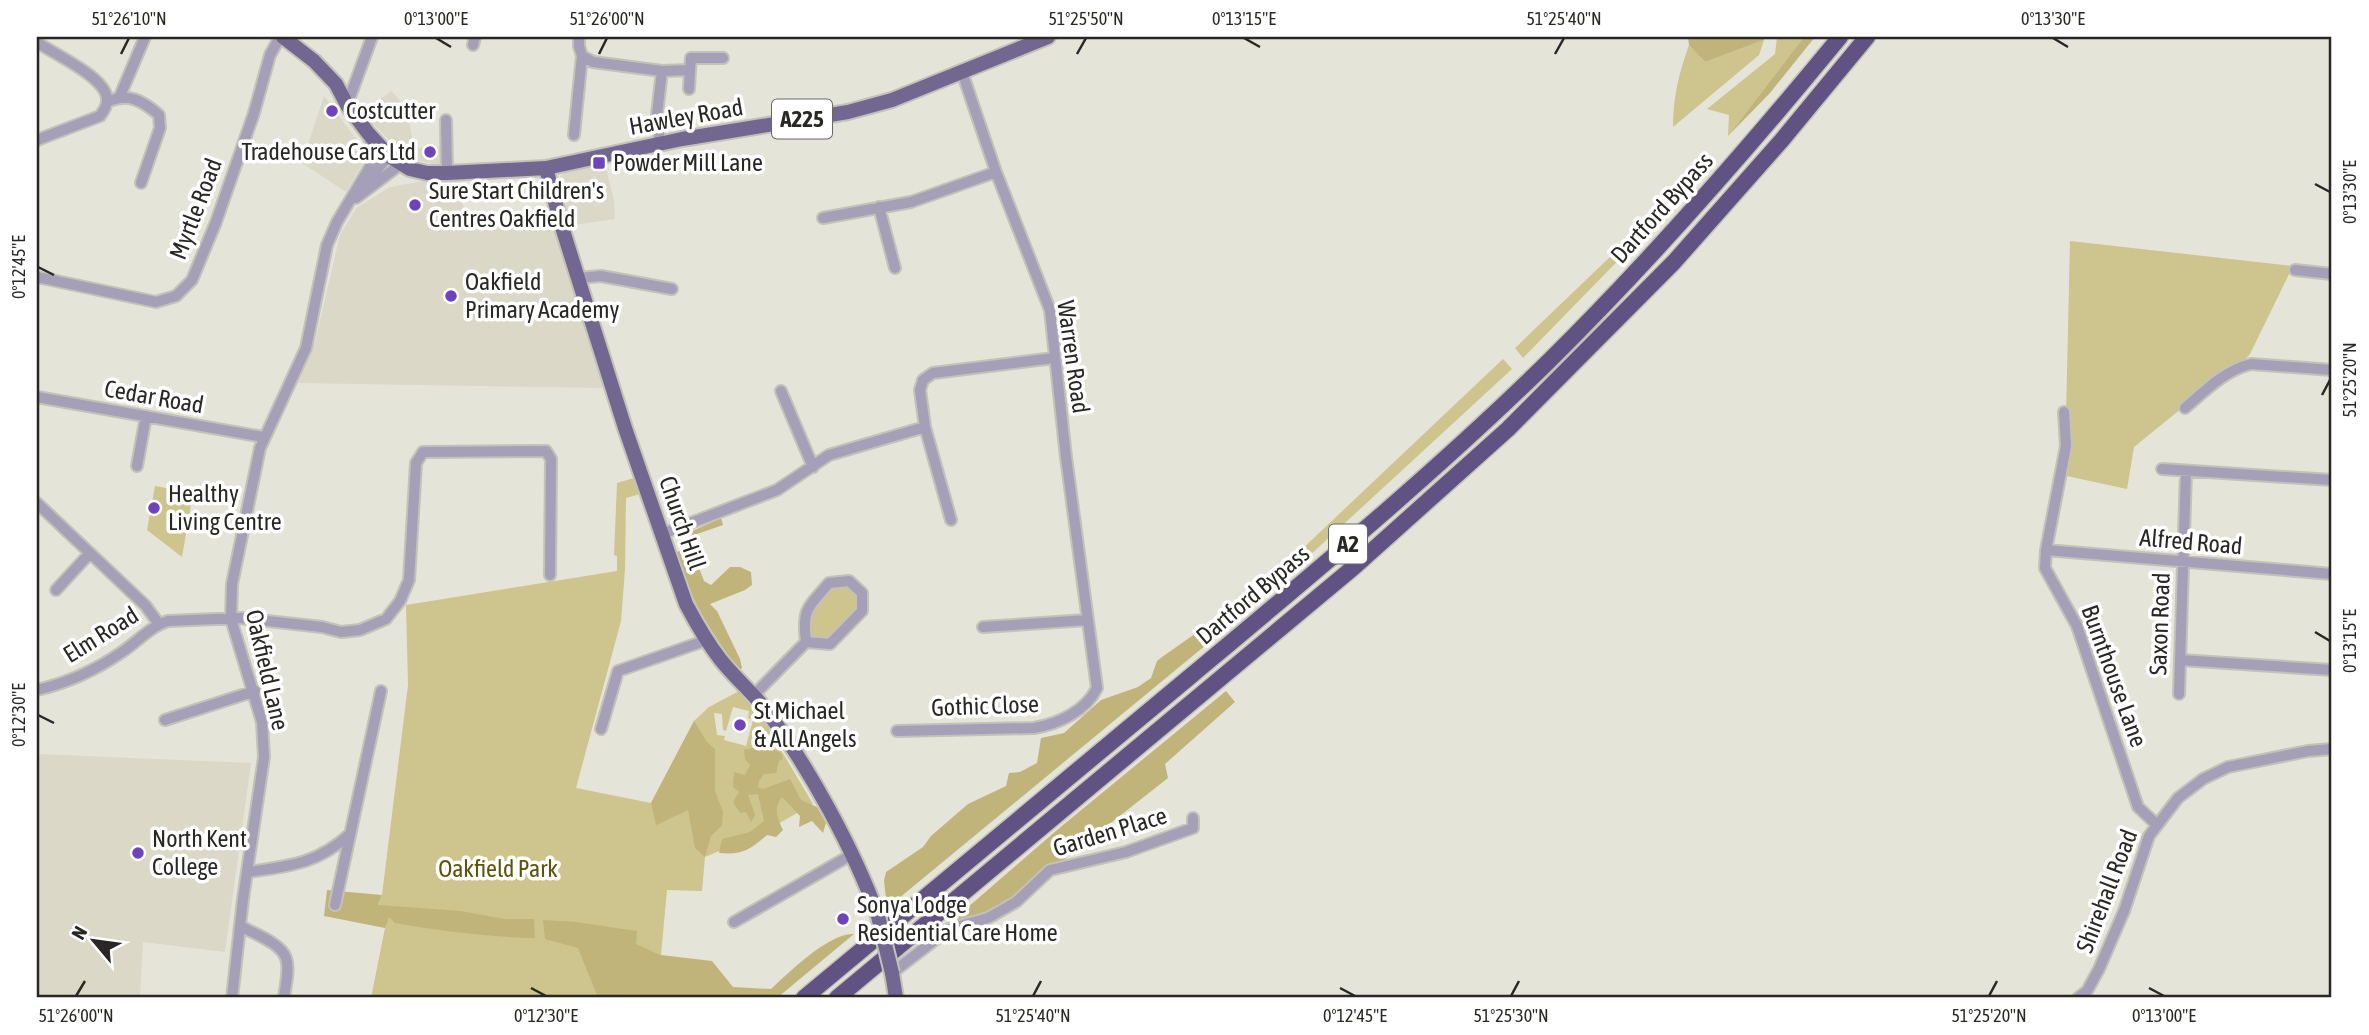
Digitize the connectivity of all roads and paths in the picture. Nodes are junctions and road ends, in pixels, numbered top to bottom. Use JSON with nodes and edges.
{"nodes":[{"id":1,"x":145,"y":37,"type":"edge"},
{"id":2,"x":281,"y":37,"type":"edge"},
{"id":3,"x":372,"y":37,"type":"edge"},
{"id":4,"x":579,"y":37,"type":"edge"},
{"id":5,"x":1048,"y":37,"type":"edge"},
{"id":6,"x":1840,"y":37,"type":"edge"},
{"id":7,"x":1867,"y":37,"type":"edge"},
{"id":8,"x":37,"y":42,"type":"edge"},
{"id":9,"x":582,"y":56,"type":"junction"},
{"id":10,"x":723,"y":58,"type":"dead end"},
{"id":11,"x":690,"y":70,"type":"junction"},
{"id":12,"x":662,"y":71,"type":"junction"},
{"id":13,"x":962,"y":72,"type":"junction"},
{"id":14,"x":689,"y":89,"type":"dead end"},
{"id":15,"x":120,"y":96,"type":"junction"},
{"id":16,"x":107,"y":102,"type":"junction"},
{"id":17,"x":347,"y":105,"type":"junction"},
{"id":18,"x":446,"y":120,"type":"dead end"},
{"id":19,"x":368,"y":133,"type":"junction"},
{"id":20,"x":574,"y":135,"type":"dead end"},
{"id":21,"x":37,"y":140,"type":"edge"},
{"id":22,"x":660,"y":144,"type":"junction"},
{"id":23,"x":395,"y":160,"type":"junction"},
{"id":24,"x":545,"y":168,"type":"junction"},
{"id":25,"x":996,"y":172,"type":"junction"},
{"id":26,"x":447,"y":173,"type":"junction"},
{"id":27,"x":141,"y":183,"type":"dead end"},
{"id":28,"x":349,"y":202,"type":"junction"},
{"id":29,"x":879,"y":207,"type":"junction"},
{"id":30,"x":823,"y":218,"type":"dead end"},
{"id":31,"x":895,"y":268,"type":"dead end"},
{"id":32,"x":2295,"y":270,"type":"dead end"},
{"id":33,"x":2332,"y":274,"type":"edge"},
{"id":34,"x":37,"y":277,"type":"edge"},
{"id":35,"x":578,"y":278,"type":"junction"},
{"id":36,"x":672,"y":289,"type":"dead end"},
{"id":37,"x":1054,"y":358,"type":"junction"},
{"id":38,"x":2332,"y":370,"type":"edge"},
{"id":39,"x":781,"y":391,"type":"dead end"},
{"id":40,"x":37,"y":397,"type":"edge"},
{"id":41,"x":2185,"y":408,"type":"dead end"},
{"id":42,"x":2064,"y":412,"type":"dead end"},
{"id":43,"x":146,"y":416,"type":"junction"},
{"id":44,"x":925,"y":427,"type":"junction"},
{"id":45,"x":263,"y":437,"type":"junction"},
{"id":46,"x":137,"y":466,"type":"dead end"},
{"id":47,"x":813,"y":467,"type":"junction"},
{"id":48,"x":2162,"y":469,"type":"dead end"},
{"id":49,"x":2186,"y":471,"type":"junction"},
{"id":50,"x":2332,"y":480,"type":"edge"},
{"id":51,"x":37,"y":503,"type":"edge"},
{"id":52,"x":951,"y":520,"type":"dead end"},
{"id":53,"x":662,"y":534,"type":"junction"},
{"id":54,"x":2046,"y":550,"type":"junction"},
{"id":55,"x":90,"y":553,"type":"junction"},
{"id":56,"x":2184,"y":563,"type":"junction"},
{"id":57,"x":2332,"y":574,"type":"edge"},
{"id":58,"x":550,"y":575,"type":"dead end"},
{"id":59,"x":56,"y":590,"type":"dead end"},
{"id":60,"x":231,"y":620,"type":"junction"},
{"id":61,"x":1087,"y":620,"type":"junction"},
{"id":62,"x":159,"y":624,"type":"junction"},
{"id":63,"x":983,"y":627,"type":"dead end"},
{"id":64,"x":707,"y":640,"type":"junction"},
{"id":65,"x":806,"y":642,"type":"junction"},
{"id":66,"x":2180,"y":660,"type":"junction"},
{"id":67,"x":2332,"y":670,"type":"edge"},
{"id":68,"x":1097,"y":682,"type":"joint"},
{"id":69,"x":37,"y":690,"type":"edge"},
{"id":70,"x":255,"y":691,"type":"junction"},
{"id":71,"x":381,"y":691,"type":"dead end"},
{"id":72,"x":2179,"y":694,"type":"dead end"},
{"id":73,"x":754,"y":695,"type":"junction"},
{"id":74,"x":165,"y":720,"type":"dead end"},
{"id":75,"x":601,"y":729,"type":"dead end"},
{"id":76,"x":897,"y":731,"type":"dead end"},
{"id":77,"x":2332,"y":749,"type":"edge"},
{"id":78,"x":1193,"y":818,"type":"dead end"},
{"id":79,"x":2156,"y":824,"type":"junction"},
{"id":80,"x":350,"y":834,"type":"junction"},
{"id":81,"x":851,"y":855,"type":"junction"},
{"id":82,"x":248,"y":872,"type":"junction"},
{"id":83,"x":334,"y":905,"type":"dead end"},
{"id":84,"x":733,"y":922,"type":"dead end"},
{"id":85,"x":240,"y":926,"type":"junction"},
{"id":86,"x":892,"y":973,"type":"junction"},
{"id":87,"x":232,"y":998,"type":"edge"},
{"id":88,"x":284,"y":998,"type":"edge"},
{"id":89,"x":804,"y":998,"type":"edge"},
{"id":90,"x":836,"y":998,"type":"edge"},
{"id":91,"x":896,"y":998,"type":"edge"},
{"id":92,"x":2078,"y":998,"type":"edge"}],
"edges":[{"from":1,"to":15,"type":"street"},
{"from":2,"to":17,"type":"main road"},
{"from":2,"to":34,"type":"street","name":"Myrtle Road"},
{"from":3,"to":17,"type":"street"},
{"from":4,"to":9,"type":"street"},
{"from":5,"to":13,"type":"main road","name":"Hawley Road","number":"A225"},
{"from":6,"to":89,"type":"highway","name":"Dartford Bypass","number":"A2"},
{"from":7,"to":90,"type":"highway","name":"Dartford Bypass","number":"A2"},
{"from":8,"to":16,"type":"street"},
{"from":9,"to":12,"type":"street"},
{"from":9,"to":20,"type":"street"},
{"from":10,"to":11,"type":"street"},
{"from":11,"to":12,"type":"street"},
{"from":11,"to":14,"type":"street"},
{"from":12,"to":22,"type":"street"},
{"from":13,"to":22,"type":"main road","name":"Hawley Road","number":"A225"},
{"from":13,"to":25,"type":"street","name":"Warren Road"},
{"from":15,"to":16,"type":"street"},
{"from":15,"to":27,"type":"street"},
{"from":16,"to":21,"type":"street"},
{"from":17,"to":19,"type":"main road"},
{"from":18,"to":26,"type":"street"},
{"from":19,"to":23,"type":"main road"},
{"from":19,"to":28,"type":"street","name":"Oakfield Lane"},
{"from":22,"to":24,"type":"main road","name":"Hawley Road","number":"A225"},
{"from":23,"to":26,"type":"main road","name":"Hawley Road","number":"A225"},
{"from":23,"to":28,"type":"street","name":"Oakfield Lane"},
{"from":24,"to":26,"type":"main road","name":"Hawley Road","number":"A225"},
{"from":24,"to":35,"type":"main road","name":"Church Hill"},
{"from":25,"to":29,"type":"street"},
{"from":25,"to":37,"type":"street","name":"Warren Road"},
{"from":28,"to":45,"type":"street","name":"Oakfield Lane"},
{"from":29,"to":30,"type":"street"},
{"from":29,"to":31,"type":"street"},
{"from":32,"to":33,"type":"street"},
{"from":35,"to":36,"type":"street"},
{"from":35,"to":53,"type":"main road","name":"Church Hill"},
{"from":37,"to":44,"type":"street"},
{"from":37,"to":61,"type":"street","name":"Warren Road"},
{"from":38,"to":41,"type":"street"},
{"from":39,"to":47,"type":"street"},
{"from":40,"to":43,"type":"street","name":"Cedar Road"},
{"from":42,"to":54,"type":"street","name":"Burnthouse Lane"},
{"from":43,"to":45,"type":"street","name":"Cedar Road"},
{"from":43,"to":46,"type":"street"},
{"from":44,"to":47,"type":"street"},
{"from":44,"to":52,"type":"street"},
{"from":45,"to":60,"type":"street","name":"Oakfield Lane"},
{"from":47,"to":53,"type":"street"},
{"from":48,"to":49,"type":"street"},
{"from":49,"to":50,"type":"street"},
{"from":49,"to":56,"type":"street","name":"Saxon Road"},
{"from":51,"to":55,"type":"street"},
{"from":53,"to":64,"type":"main road","name":"Church Hill"},
{"from":54,"to":56,"type":"street","name":"Alfred Road"},
{"from":54,"to":79,"type":"street","name":"Burnthouse Lane"},
{"from":55,"to":59,"type":"street"},
{"from":55,"to":62,"type":"street"},
{"from":56,"to":57,"type":"street","name":"Alfred Road"},
{"from":56,"to":66,"type":"street","name":"Saxon Road"},
{"from":58,"to":60,"type":"street","name":"Elm Road"},
{"from":60,"to":62,"type":"street","name":"Elm Road"},
{"from":60,"to":70,"type":"street","name":"Oakfield Lane"},
{"from":61,"to":63,"type":"street"},
{"from":61,"to":68,"type":"street","name":"Warren Road"},
{"from":62,"to":69,"type":"street","name":"Elm Road"},
{"from":64,"to":73,"type":"main road","name":"Church Hill"},
{"from":64,"to":75,"type":"street"},
{"from":65,"to":65,"type":"street"},
{"from":65,"to":73,"type":"street"},
{"from":66,"to":67,"type":"street"},
{"from":66,"to":72,"type":"street","name":"Saxon Road"},
{"from":68,"to":76,"type":"street","name":"Gothic Close"},
{"from":70,"to":74,"type":"street"},
{"from":70,"to":82,"type":"street","name":"Oakfield Lane"},
{"from":71,"to":80,"type":"street"},
{"from":73,"to":81,"type":"main road","name":"Church Hill"},
{"from":77,"to":79,"type":"street","name":"Shirehall Road"},
{"from":78,"to":86,"type":"street","name":"Garden Place"},
{"from":79,"to":92,"type":"street","name":"Shirehall Road"},
{"from":80,"to":82,"type":"street"},
{"from":80,"to":83,"type":"street"},
{"from":81,"to":84,"type":"street"},
{"from":81,"to":86,"type":"main road","name":"Church Hill","bridge":true},
{"from":82,"to":85,"type":"street","name":"Oakfield Lane"},
{"from":85,"to":87,"type":"street","name":"Oakfield Lane"},
{"from":85,"to":88,"type":"street"},
{"from":86,"to":91,"type":"main road","name":"Church Hill"}]}
